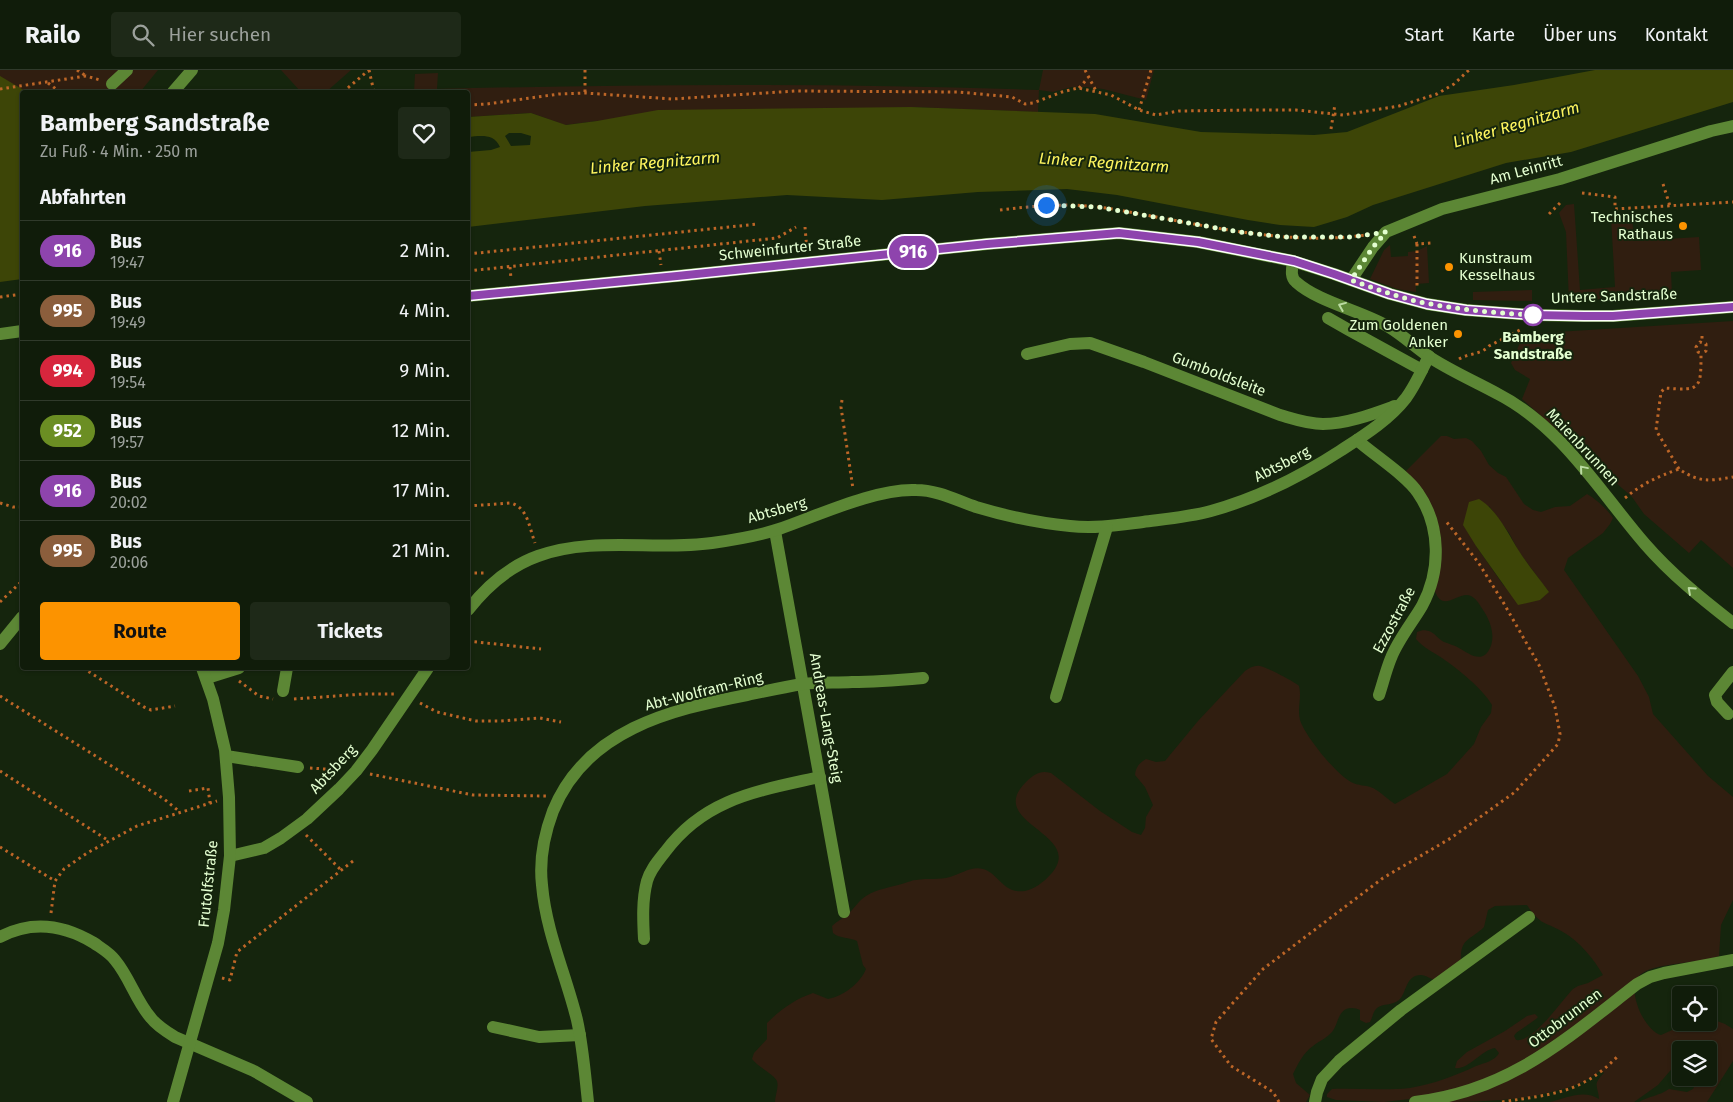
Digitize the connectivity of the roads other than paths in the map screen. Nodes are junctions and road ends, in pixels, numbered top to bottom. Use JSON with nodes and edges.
{"nodes":[{"id":1,"x":127,"y":70,"type":"edge"},
{"id":2,"x":192,"y":70,"type":"edge"},
{"id":3,"x":112,"y":84,"type":"road end"},
{"id":4,"x":175,"y":90,"type":"edge"},
{"id":5,"x":1733,"y":126,"type":"edge"},
{"id":6,"x":1294,"y":261,"type":"junction"},
{"id":7,"x":1351,"y":280,"type":"junction"},
{"id":8,"x":470,"y":296,"type":"edge"},
{"id":9,"x":1733,"y":307,"type":"edge"},
{"id":10,"x":1328,"y":318,"type":"dead end"},
{"id":11,"x":20,"y":332,"type":"edge"},
{"id":12,"x":0,"y":334,"type":"edge"},
{"id":13,"x":1027,"y":354,"type":"dead end"},
{"id":14,"x":1429,"y":356,"type":"junction"},
{"id":15,"x":1422,"y":370,"type":"junction"},
{"id":16,"x":1400,"y":405,"type":"junction"},
{"id":17,"x":1357,"y":440,"type":"junction"},
{"id":18,"x":1107,"y":527,"type":"junction"},
{"id":19,"x":775,"y":530,"type":"junction"},
{"id":20,"x":470,"y":607,"type":"edge"},
{"id":21,"x":20,"y":619,"type":"edge"},
{"id":22,"x":1733,"y":623,"type":"edge"},
{"id":23,"x":0,"y":644,"type":"edge"},
{"id":24,"x":227,"y":670,"type":"edge"},
{"id":25,"x":288,"y":670,"type":"edge"},
{"id":26,"x":427,"y":670,"type":"edge"},
{"id":27,"x":1733,"y":672,"type":"edge"},
{"id":28,"x":205,"y":673,"type":"edge"},
{"id":29,"x":923,"y":678,"type":"dead end"},
{"id":30,"x":803,"y":684,"type":"junction"},
{"id":31,"x":283,"y":691,"type":"dead end"},
{"id":32,"x":1379,"y":695,"type":"dead end"},
{"id":33,"x":1056,"y":697,"type":"dead end"},
{"id":34,"x":1728,"y":714,"type":"dead end"},
{"id":35,"x":226,"y":756,"type":"junction"},
{"id":36,"x":298,"y":767,"type":"road end"},
{"id":37,"x":820,"y":777,"type":"junction"},
{"id":38,"x":230,"y":856,"type":"junction"},
{"id":39,"x":844,"y":912,"type":"dead end"},
{"id":40,"x":1529,"y":917,"type":"dead end"},
{"id":41,"x":0,"y":937,"type":"edge"},
{"id":42,"x":644,"y":939,"type":"dead end"},
{"id":43,"x":1733,"y":960,"type":"edge"},
{"id":44,"x":493,"y":1028,"type":"dead end"},
{"id":45,"x":580,"y":1035,"type":"junction"},
{"id":46,"x":189,"y":1042,"type":"junction"},
{"id":47,"x":173,"y":1102,"type":"edge"},
{"id":48,"x":307,"y":1102,"type":"edge"},
{"id":49,"x":588,"y":1102,"type":"edge"},
{"id":50,"x":1315,"y":1102,"type":"edge"},
{"id":51,"x":1415,"y":1102,"type":"edge"}],
"edges":[{"from":1,"to":3,"type":"street"},
{"from":2,"to":4,"type":"street"},
{"from":5,"to":7,"type":"street","name":"Am Leinritt"},
{"from":6,"to":7,"type":"street","name":"Untere Sandstraße"},
{"from":6,"to":8,"type":"street","name":"Schweinfurter Straße"},
{"from":14,"to":6,"type":"street","name":"Maienbrunnen","one_way":true},
{"from":7,"to":9,"type":"street","name":"Untere Sandstraße"},
{"from":10,"to":15,"type":"street"},
{"from":11,"to":12,"type":"street"},
{"from":13,"to":16,"type":"street","name":"Gumboldsleite"},
{"from":14,"to":15,"type":"street","name":"Abtsberg"},
{"from":22,"to":14,"type":"street","name":"Maienbrunnen","one_way":true},
{"from":15,"to":16,"type":"street","name":"Abtsberg"},
{"from":16,"to":17,"type":"street","name":"Abtsberg"},
{"from":17,"to":18,"type":"street","name":"Abtsberg"},
{"from":17,"to":32,"type":"street","name":"Ezzostraße"},
{"from":18,"to":19,"type":"street","name":"Abtsberg"},
{"from":18,"to":33,"type":"street"},
{"from":19,"to":20,"type":"street","name":"Abtsberg"},
{"from":19,"to":30,"type":"street","name":"Andreas-Lang-Steig"},
{"from":21,"to":23,"type":"street"},
{"from":24,"to":28,"type":"street"},
{"from":25,"to":31,"type":"street"},
{"from":26,"to":38,"type":"street","name":"Abtsberg"},
{"from":27,"to":34,"type":"street"},
{"from":28,"to":35,"type":"street","name":"Frutolfstraße"},
{"from":29,"to":30,"type":"street","name":"Abt-Wolfram-Ring"},
{"from":30,"to":37,"type":"street","name":"Andreas-Lang-Steig"},
{"from":30,"to":45,"type":"street","name":"Abt-Wolfram-Ring"},
{"from":35,"to":36,"type":"street"},
{"from":35,"to":38,"type":"street","name":"Frutolfstraße"},
{"from":37,"to":39,"type":"street","name":"Andreas-Lang-Steig"},
{"from":37,"to":42,"type":"street"},
{"from":38,"to":46,"type":"street","name":"Frutolfstraße"},
{"from":40,"to":50,"type":"street"},
{"from":41,"to":46,"type":"street"},
{"from":43,"to":51,"type":"street","name":"Ottobrunnen"},
{"from":44,"to":45,"type":"street"},
{"from":45,"to":49,"type":"street","name":"Abt-Wolfram-Ring"},
{"from":46,"to":47,"type":"street","name":"Frutolfstraße"},
{"from":46,"to":48,"type":"street"}]}
